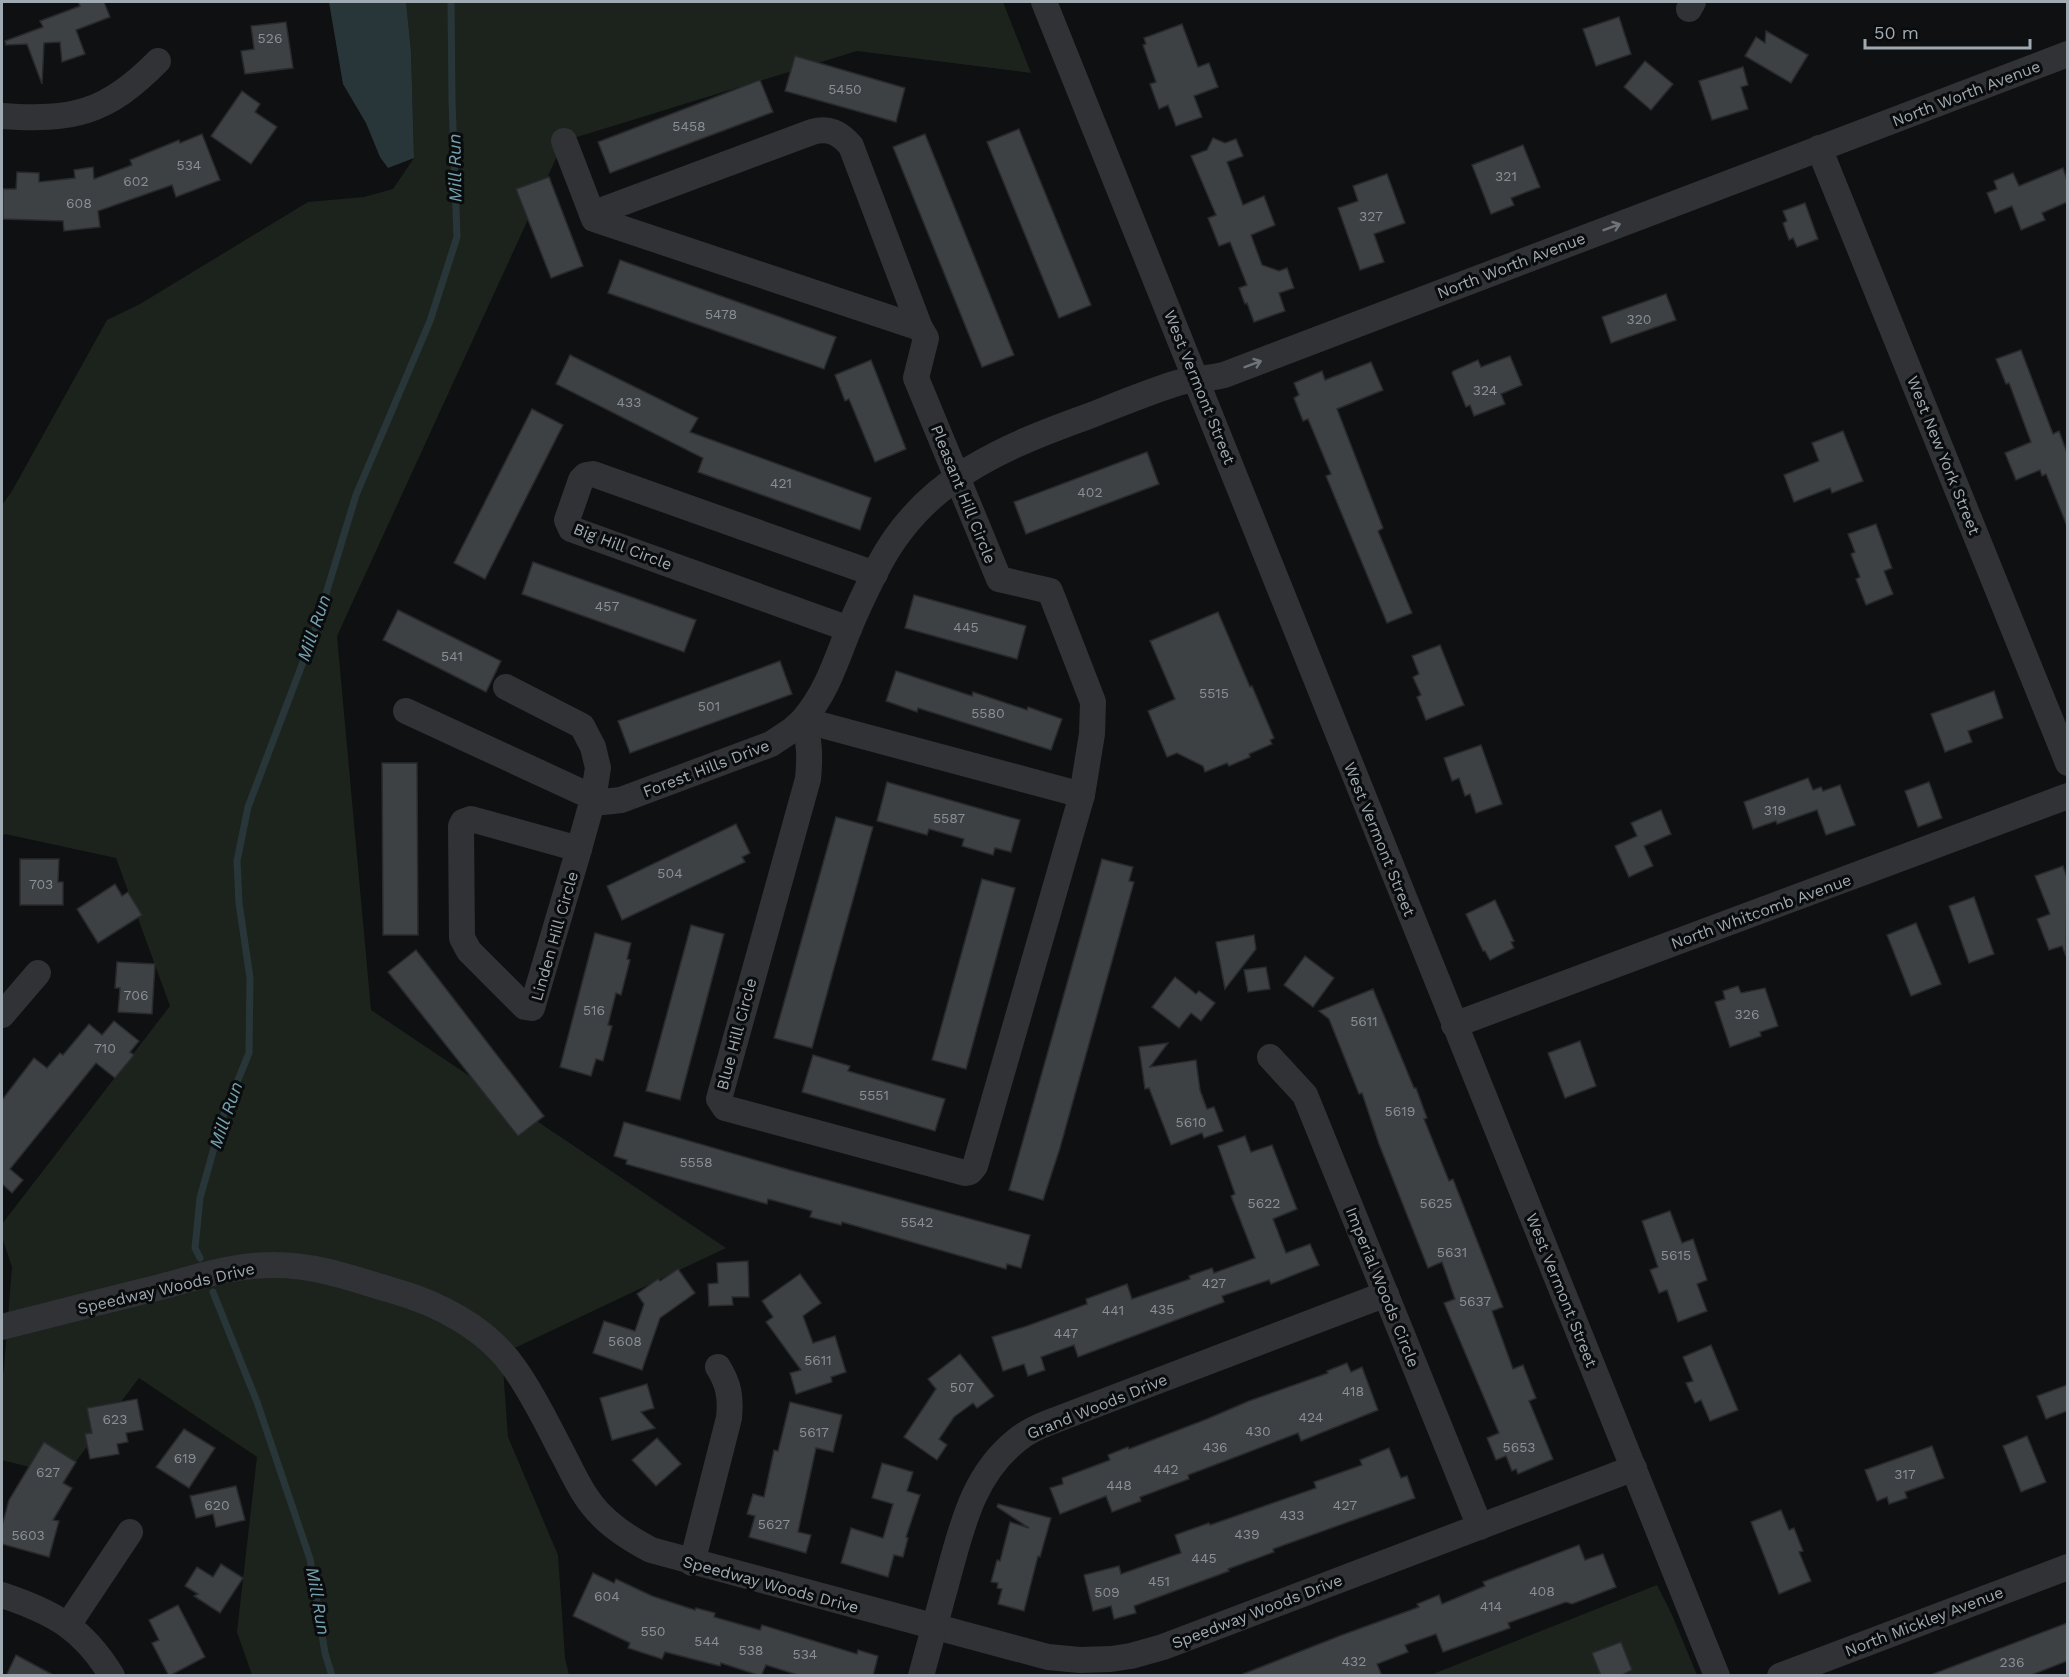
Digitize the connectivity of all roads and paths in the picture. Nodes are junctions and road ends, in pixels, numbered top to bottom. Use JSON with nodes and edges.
{"nodes":[{"id":1,"x":1044,"y":2,"type":"edge"},
{"id":2,"x":2067,"y":54,"type":"edge"},
{"id":3,"x":158,"y":61,"type":"dead end"},
{"id":4,"x":2,"y":116,"type":"edge"},
{"id":5,"x":564,"y":141,"type":"dead end"},
{"id":6,"x":1820,"y":148,"type":"junction"},
{"id":7,"x":592,"y":214,"type":"junction"},
{"id":8,"x":920,"y":328,"type":"junction"},
{"id":9,"x":1197,"y":380,"type":"junction"},
{"id":10,"x":958,"y":478,"type":"junction"},
{"id":11,"x":875,"y":574,"type":"junction"},
{"id":12,"x":849,"y":629,"type":"junction"},
{"id":13,"x":506,"y":687,"type":"dead end"},
{"id":14,"x":406,"y":711,"type":"dead end"},
{"id":15,"x":803,"y":720,"type":"junction"},
{"id":16,"x":2067,"y":763,"type":"edge"},
{"id":17,"x":1082,"y":795,"type":"junction"},
{"id":18,"x":2067,"y":796,"type":"edge"},
{"id":19,"x":593,"y":799,"type":"junction"},
{"id":20,"x":579,"y":849,"type":"junction"},
{"id":21,"x":38,"y":973,"type":"dead end"},
{"id":22,"x":2,"y":1015,"type":"edge"},
{"id":23,"x":1454,"y":1025,"type":"junction"},
{"id":24,"x":1270,"y":1057,"type":"dead end"},
{"id":25,"x":1386,"y":1294,"type":"junction"},
{"id":26,"x":2,"y":1328,"type":"edge"},
{"id":27,"x":718,"y":1367,"type":"dead end"},
{"id":28,"x":1634,"y":1468,"type":"junction"},
{"id":29,"x":1480,"y":1527,"type":"junction"},
{"id":30,"x":130,"y":1532,"type":"dead end"},
{"id":31,"x":692,"y":1563,"type":"junction"},
{"id":32,"x":2067,"y":1567,"type":"edge"},
{"id":33,"x":2,"y":1595,"type":"edge"},
{"id":34,"x":68,"y":1625,"type":"junction"},
{"id":35,"x":934,"y":1627,"type":"junction"},
{"id":36,"x":112,"y":1676,"type":"edge"},
{"id":37,"x":921,"y":1676,"type":"edge"},
{"id":38,"x":1717,"y":1676,"type":"edge"},
{"id":39,"x":1779,"y":1676,"type":"edge"}],
"edges":[{"from":1,"to":9,"type":"street","name":"West Vermont Street"},
{"from":2,"to":6,"type":"street","name":"North Worth Avenue"},
{"from":3,"to":4,"type":"street"},
{"from":5,"to":7,"type":"street"},
{"from":9,"to":6,"type":"street","name":"North Worth Avenue","one_way":true},
{"from":6,"to":16,"type":"street","name":"West New York Street"},
{"from":7,"to":8,"type":"street"},
{"from":7,"to":8,"type":"street","name":"Pleasant Hill Circle"},
{"from":8,"to":10,"type":"street","name":"Pleasant Hill Circle"},
{"from":9,"to":10,"type":"street","name":"North Worth Avenue"},
{"from":9,"to":23,"type":"street","name":"West Vermont Street"},
{"from":10,"to":11,"type":"street"},
{"from":10,"to":17,"type":"street","name":"Pleasant Hill Circle"},
{"from":11,"to":12,"type":"street"},
{"from":11,"to":12,"type":"street","name":"Big Hill Circle"},
{"from":12,"to":15,"type":"street"},
{"from":13,"to":19,"type":"street","name":"Linden Hill Circle"},
{"from":14,"to":19,"type":"street","name":"Forest Hills Drive"},
{"from":15,"to":17,"type":"street"},
{"from":15,"to":17,"type":"street","name":"Blue Hill Circle"},
{"from":15,"to":19,"type":"street","name":"Forest Hills Drive"},
{"from":18,"to":23,"type":"street","name":"North Whitcomb Avenue"},
{"from":19,"to":20,"type":"street","name":"Linden Hill Circle"},
{"from":20,"to":20,"type":"street","name":"Linden Hill Circle"},
{"from":21,"to":22,"type":"street"},
{"from":23,"to":28,"type":"street","name":"West Vermont Street"},
{"from":24,"to":25,"type":"street","name":"Imperial Woods Circle"},
{"from":25,"to":29,"type":"street","name":"Imperial Woods Circle"},
{"from":25,"to":35,"type":"street","name":"Grand Woods Drive"},
{"from":26,"to":31,"type":"street","name":"Speedway Woods Drive"},
{"from":27,"to":31,"type":"street"},
{"from":28,"to":29,"type":"street","name":"Speedway Woods Drive"},
{"from":28,"to":38,"type":"street","name":"West Vermont Street"},
{"from":29,"to":35,"type":"street","name":"Speedway Woods Drive"},
{"from":30,"to":34,"type":"street"},
{"from":31,"to":35,"type":"street","name":"Speedway Woods Drive"},
{"from":32,"to":39,"type":"street","name":"North Mickley Avenue"},
{"from":33,"to":34,"type":"street"},
{"from":34,"to":36,"type":"street"},
{"from":35,"to":37,"type":"street","name":"Grand Woods Drive"}]}
